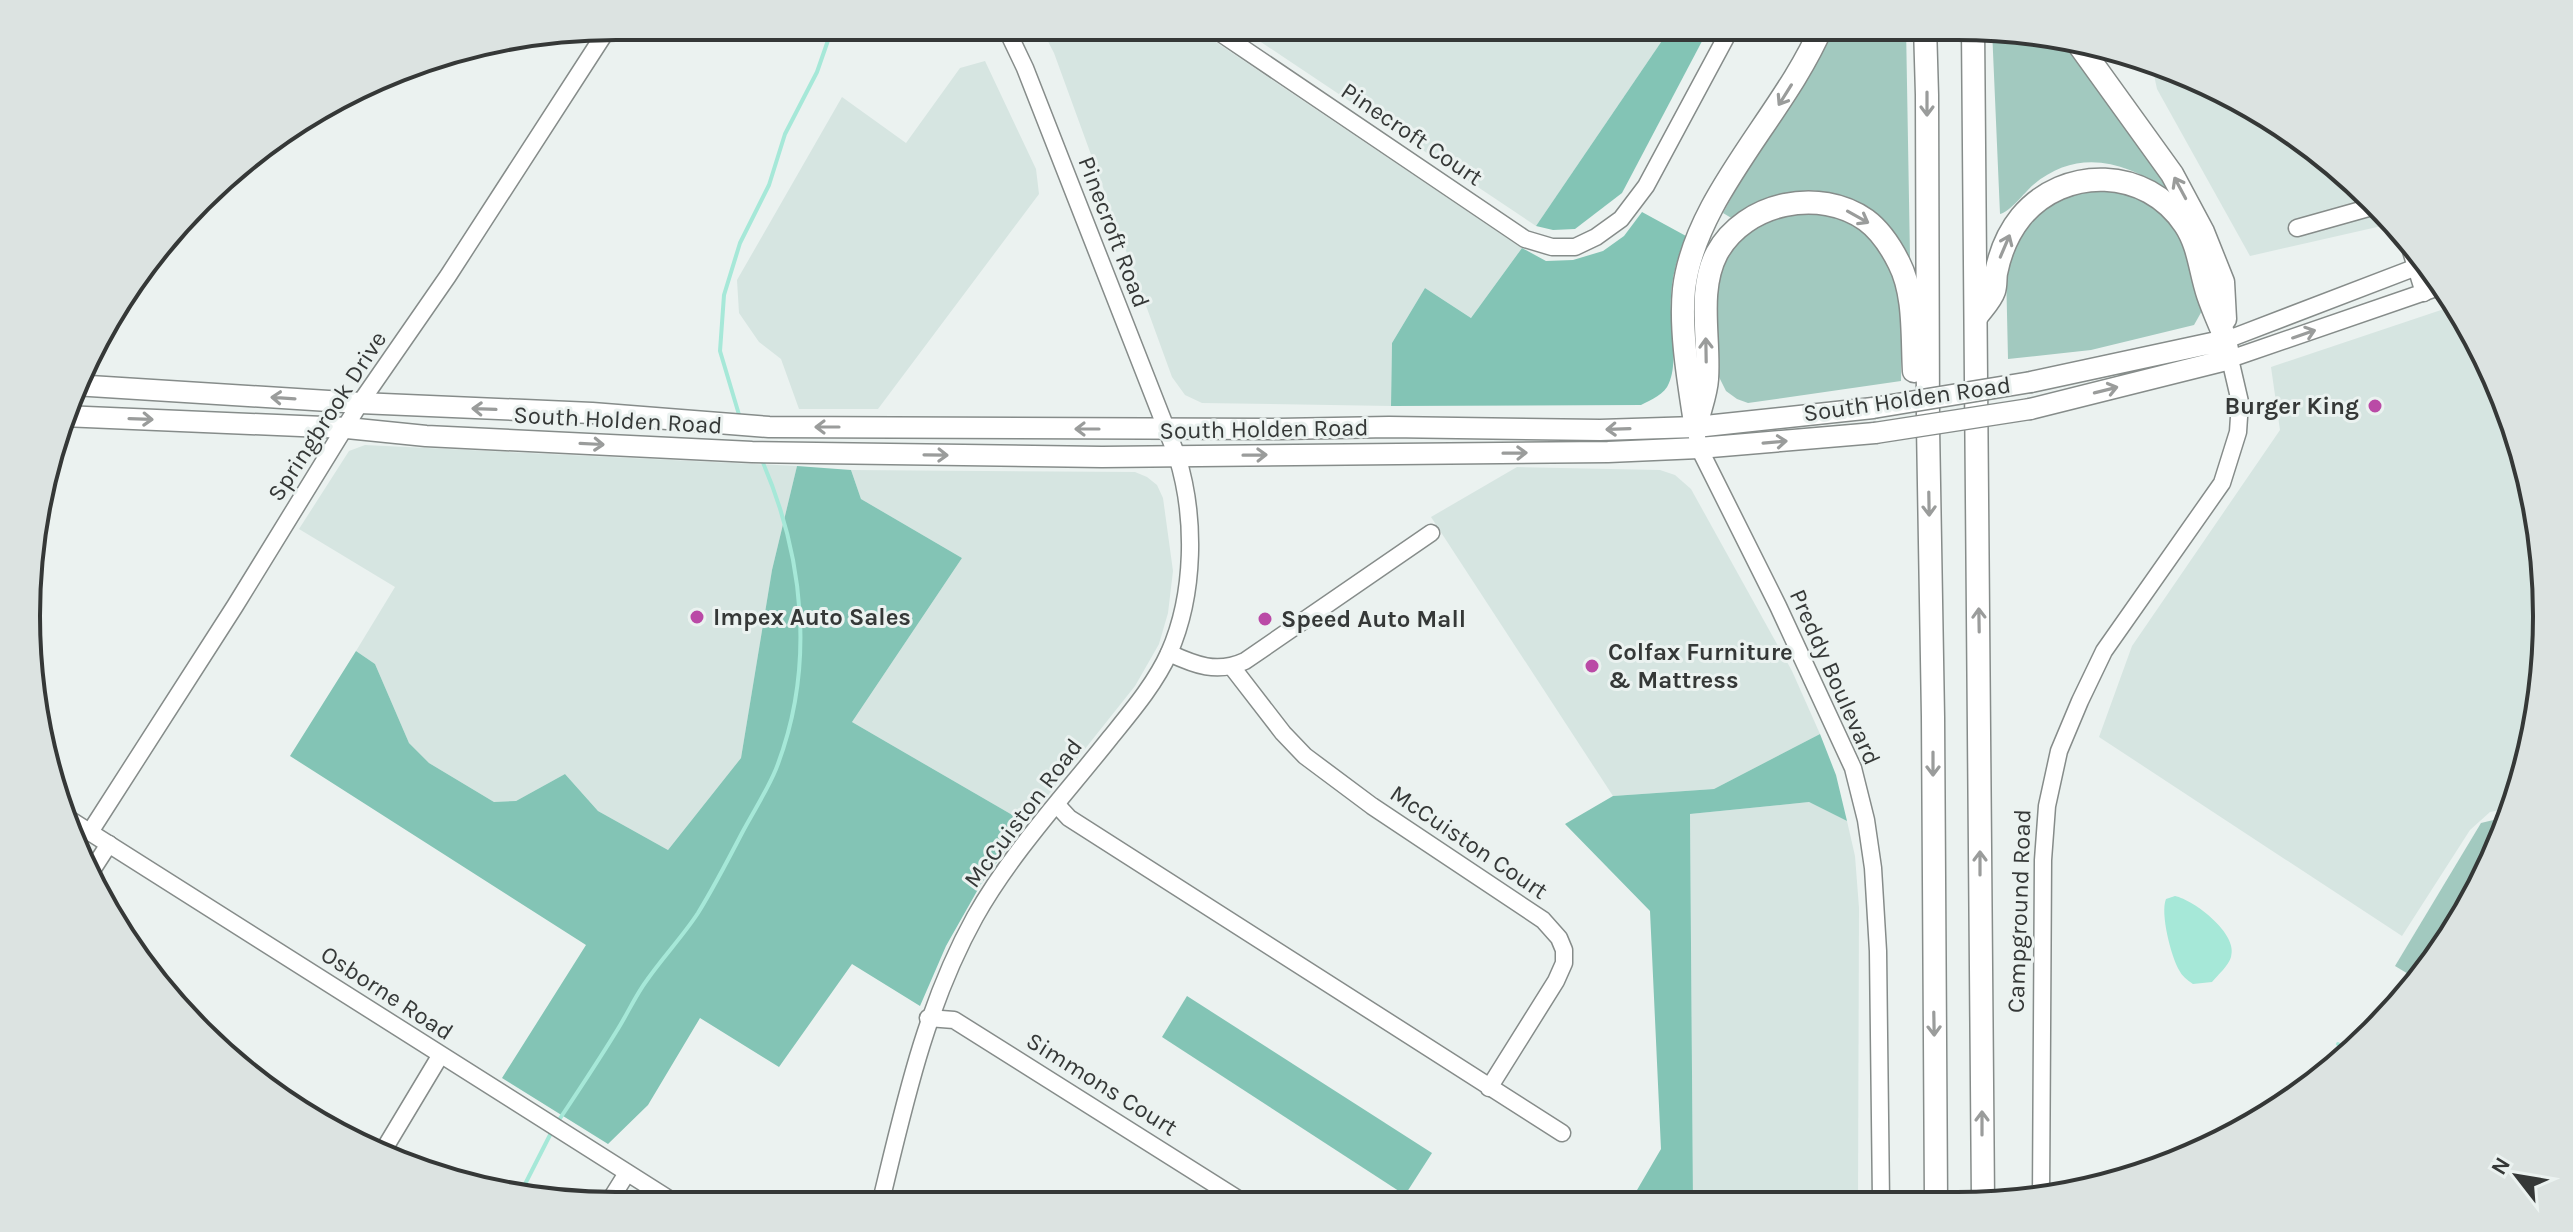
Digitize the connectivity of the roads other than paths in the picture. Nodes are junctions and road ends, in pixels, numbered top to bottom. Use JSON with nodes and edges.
{"nodes":[{"id":1,"x":600,"y":40,"type":"edge"},
{"id":2,"x":1012,"y":40,"type":"edge"},
{"id":3,"x":1231,"y":40,"type":"edge"},
{"id":4,"x":1724,"y":40,"type":"edge"},
{"id":5,"x":1815,"y":40,"type":"edge"},
{"id":6,"x":1925,"y":40,"type":"edge"},
{"id":7,"x":1973,"y":40,"type":"edge"},
{"id":8,"x":2086,"y":55,"type":"edge"},
{"id":9,"x":2364,"y":209,"type":"edge"},
{"id":10,"x":2297,"y":228,"type":"dead end"},
{"id":11,"x":2416,"y":267,"type":"edge"},
{"id":12,"x":2422,"y":277,"type":"edge"},
{"id":13,"x":2432,"y":290,"type":"edge"},
{"id":14,"x":2424,"y":293,"type":"junction"},
{"id":15,"x":1977,"y":316,"type":"junction"},
{"id":16,"x":2228,"y":350,"type":"junction"},
{"id":17,"x":88,"y":386,"type":"edge"},
{"id":18,"x":360,"y":403,"type":"junction"},
{"id":19,"x":76,"y":417,"type":"edge"},
{"id":20,"x":1928,"y":426,"type":"junction"},
{"id":21,"x":347,"y":428,"type":"junction"},
{"id":22,"x":1165,"y":429,"type":"junction"},
{"id":23,"x":1697,"y":437,"type":"junction"},
{"id":24,"x":1177,"y":456,"type":"junction"},
{"id":25,"x":1431,"y":533,"type":"dead end"},
{"id":26,"x":1169,"y":653,"type":"junction"},
{"id":27,"x":1232,"y":667,"type":"junction"},
{"id":28,"x":1057,"y":805,"type":"junction"},
{"id":29,"x":80,"y":826,"type":"edge"},
{"id":30,"x":90,"y":832,"type":"junction"},
{"id":31,"x":109,"y":844,"type":"junction"},
{"id":32,"x":96,"y":864,"type":"edge"},
{"id":33,"x":928,"y":1018,"type":"junction"},
{"id":34,"x":440,"y":1056,"type":"junction"},
{"id":35,"x":1489,"y":1088,"type":"junction"},
{"id":36,"x":1562,"y":1133,"type":"dead end"},
{"id":37,"x":387,"y":1144,"type":"edge"},
{"id":38,"x":627,"y":1173,"type":"junction"},
{"id":39,"x":2041,"y":1186,"type":"edge"},
{"id":40,"x":1983,"y":1191,"type":"edge"},
{"id":41,"x":615,"y":1192,"type":"edge"},
{"id":42,"x":658,"y":1192,"type":"edge"},
{"id":43,"x":883,"y":1192,"type":"edge"},
{"id":44,"x":1227,"y":1192,"type":"edge"},
{"id":45,"x":1881,"y":1192,"type":"edge"},
{"id":46,"x":1936,"y":1192,"type":"edge"}],
"edges":[{"from":1,"to":18,"type":"street","name":"Springbrook Drive"},
{"from":2,"to":22,"type":"street","name":"Pinecroft Road"},
{"from":3,"to":4,"type":"street","name":"Pinecroft Court"},
{"from":5,"to":23,"type":"highway","one_way":true},
{"from":6,"to":20,"type":"highway","one_way":true},
{"from":7,"to":15,"type":"highway"},
{"from":16,"to":8,"type":"highway","one_way":true},
{"from":9,"to":10,"type":"street"},
{"from":11,"to":16,"type":"street","name":"South Holden Road"},
{"from":12,"to":14,"type":"street"},
{"from":13,"to":14,"type":"street","name":"South Holden Road"},
{"from":16,"to":14,"type":"street","name":"South Holden Road","one_way":true},
{"from":15,"to":16,"type":"highway","one_way":true},
{"from":40,"to":15,"type":"highway","one_way":true},
{"from":16,"to":23,"type":"main road","name":"South Holden Road","bridge":true},
{"from":23,"to":16,"type":"main road","name":"South Holden Road","one_way":true,"bridge":true},
{"from":16,"to":39,"type":"street","name":"Campground Road"},
{"from":18,"to":17,"type":"main road","name":"South Holden Road","one_way":true},
{"from":18,"to":21,"type":"street","name":"Springbrook Drive"},
{"from":22,"to":18,"type":"main road","name":"South Holden Road","one_way":true},
{"from":19,"to":21,"type":"main road","name":"South Holden Road","one_way":true},
{"from":23,"to":20,"type":"highway","one_way":true},
{"from":20,"to":46,"type":"highway","one_way":true},
{"from":21,"to":24,"type":"main road","name":"South Holden Road","one_way":true},
{"from":21,"to":30,"type":"street","name":"Springbrook Drive"},
{"from":23,"to":22,"type":"main road","name":"South Holden Road","one_way":true},
{"from":22,"to":24,"type":"street","name":"Pinecroft Road"},
{"from":24,"to":23,"type":"main road","name":"South Holden Road","one_way":true},
{"from":23,"to":45,"type":"street","name":"Preddy Boulevard"},
{"from":24,"to":26,"type":"street","name":"McCuiston Road"},
{"from":25,"to":27,"type":"street"},
{"from":26,"to":27,"type":"street"},
{"from":26,"to":28,"type":"street","name":"McCuiston Road"},
{"from":27,"to":35,"type":"street","name":"McCuiston Court"},
{"from":28,"to":33,"type":"street","name":"McCuiston Road"},
{"from":28,"to":35,"type":"street"},
{"from":29,"to":30,"type":"street","name":"Osborne Road"},
{"from":30,"to":31,"type":"street","name":"Osborne Road"},
{"from":31,"to":32,"type":"street"},
{"from":31,"to":34,"type":"street","name":"Osborne Road"},
{"from":33,"to":43,"type":"street","name":"McCuiston Road"},
{"from":33,"to":44,"type":"street","name":"Simmons Court"},
{"from":34,"to":37,"type":"street"},
{"from":34,"to":38,"type":"street","name":"Osborne Road"},
{"from":35,"to":36,"type":"street"},
{"from":38,"to":41,"type":"street"},
{"from":38,"to":42,"type":"street","name":"Osborne Road"}]}
